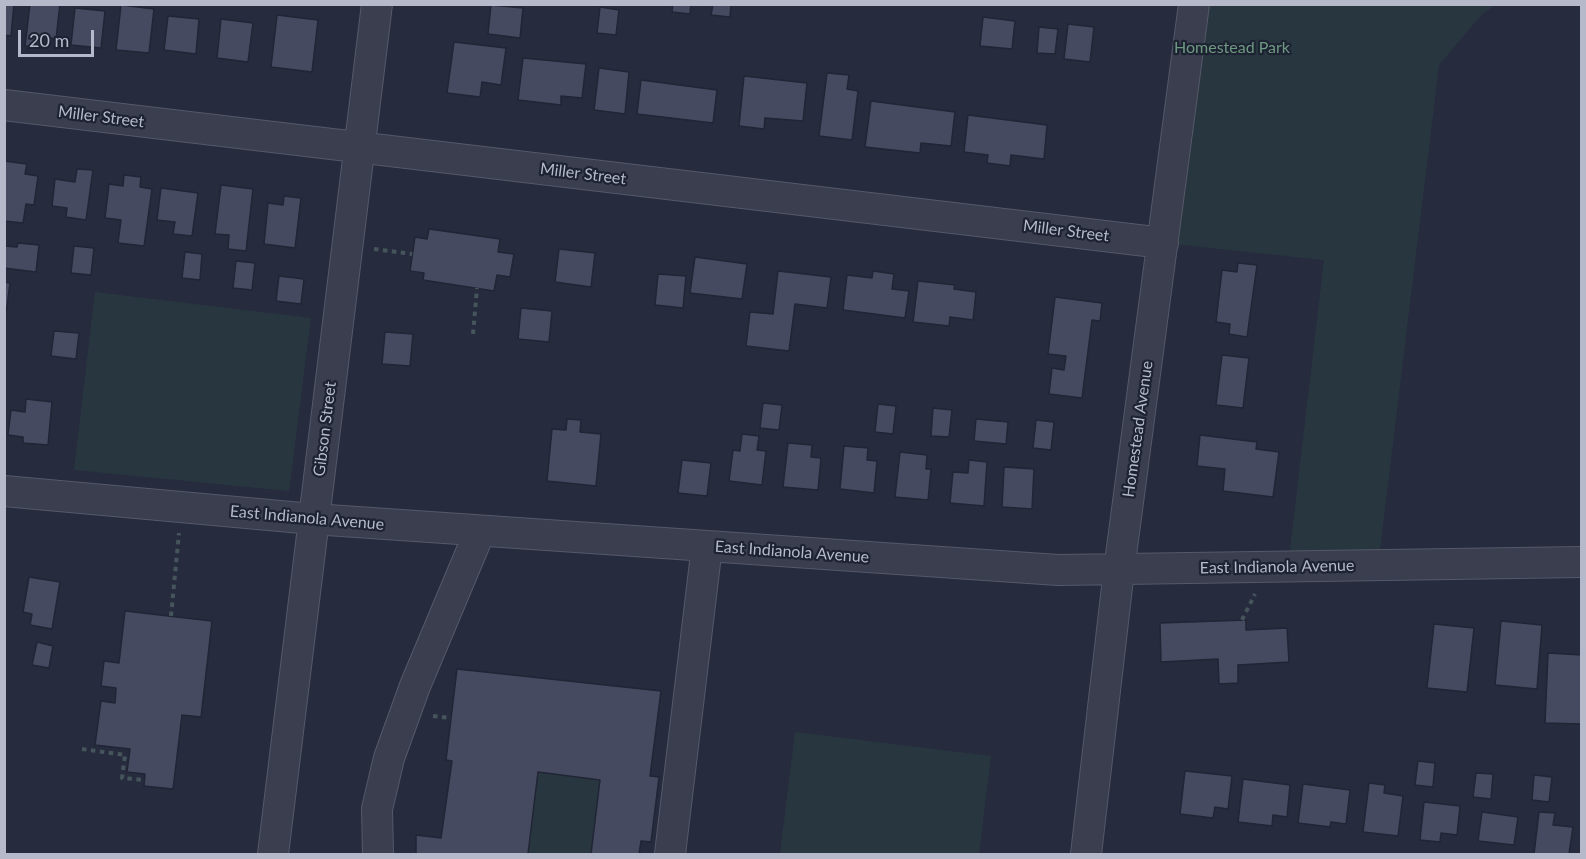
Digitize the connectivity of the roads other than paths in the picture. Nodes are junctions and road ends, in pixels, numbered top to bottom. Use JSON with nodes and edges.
{"nodes":[{"id":1,"x":377,"y":4,"type":"edge"},
{"id":2,"x":1194,"y":4,"type":"edge"},
{"id":3,"x":4,"y":105,"type":"edge"},
{"id":4,"x":359,"y":148,"type":"junction"},
{"id":5,"x":1162,"y":243,"type":"junction"},
{"id":6,"x":4,"y":490,"type":"edge"},
{"id":7,"x":313,"y":519,"type":"junction"},
{"id":8,"x":480,"y":531,"type":"junction"},
{"id":9,"x":707,"y":546,"type":"junction"},
{"id":10,"x":1581,"y":562,"type":"edge"},
{"id":11,"x":1119,"y":570,"type":"junction"},
{"id":12,"x":273,"y":855,"type":"edge"},
{"id":13,"x":378,"y":855,"type":"edge"},
{"id":14,"x":670,"y":855,"type":"edge"},
{"id":15,"x":1086,"y":855,"type":"edge"}],
"edges":[{"from":1,"to":4,"type":"street","name":"Gibson Street"},
{"from":2,"to":5,"type":"street","name":"Homestead Avenue"},
{"from":3,"to":4,"type":"street","name":"Miller Street"},
{"from":4,"to":5,"type":"street","name":"Miller Street"},
{"from":4,"to":7,"type":"street","name":"Gibson Street"},
{"from":5,"to":11,"type":"street","name":"Homestead Avenue"},
{"from":6,"to":7,"type":"street","name":"East Indianola Avenue"},
{"from":7,"to":8,"type":"street","name":"East Indianola Avenue"},
{"from":7,"to":12,"type":"street","name":"Gibson Street"},
{"from":8,"to":9,"type":"street","name":"East Indianola Avenue"},
{"from":8,"to":13,"type":"street"},
{"from":9,"to":11,"type":"street","name":"East Indianola Avenue"},
{"from":9,"to":14,"type":"street"},
{"from":10,"to":11,"type":"street","name":"East Indianola Avenue"},
{"from":11,"to":15,"type":"street","name":"Homestead Avenue"}]}
